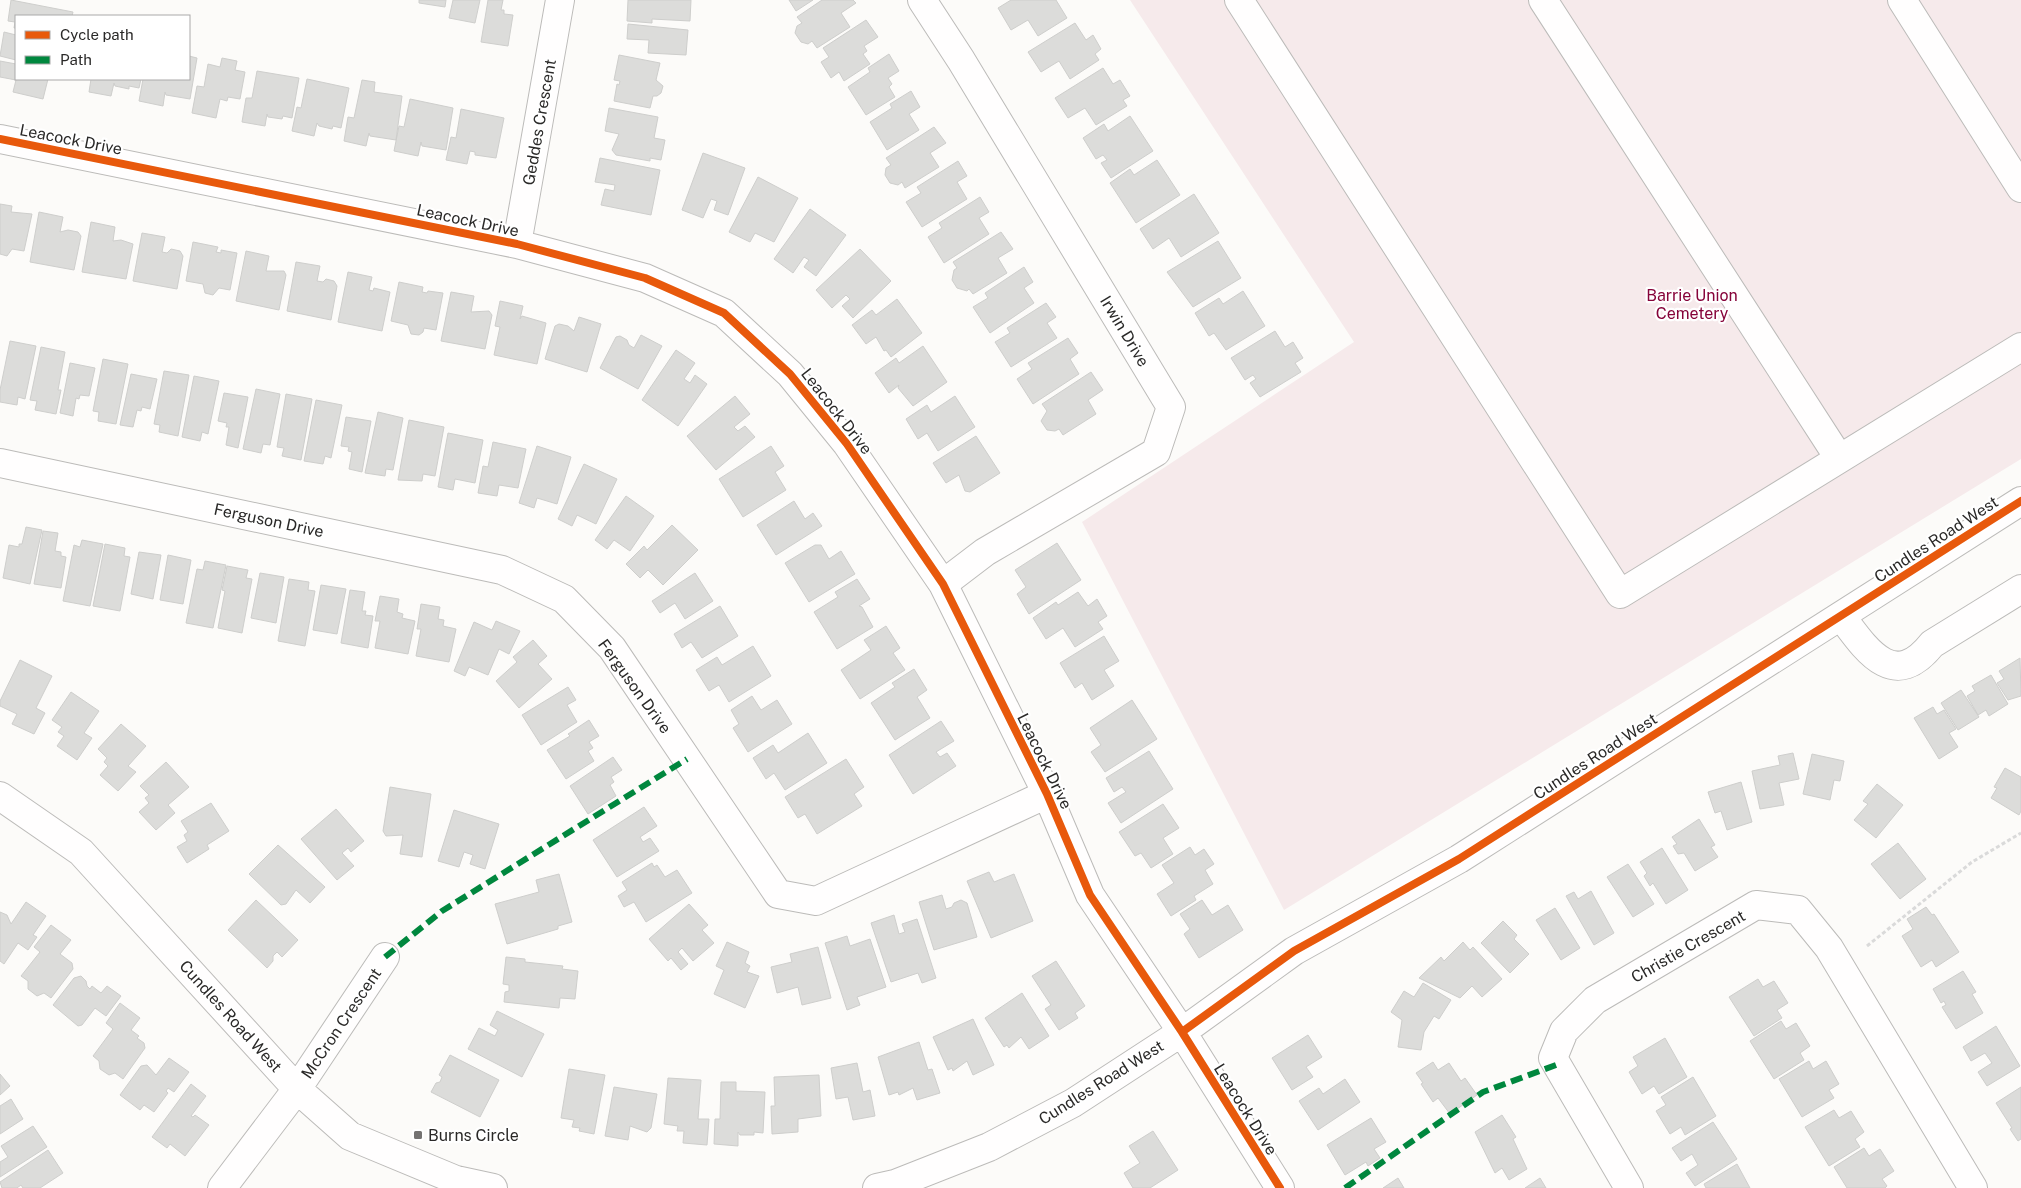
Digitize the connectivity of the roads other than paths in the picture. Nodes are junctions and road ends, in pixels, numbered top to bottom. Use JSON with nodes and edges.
{"nodes":[{"id":1,"x":560,"y":0,"type":"edge"},
{"id":2,"x":922,"y":0,"type":"edge"},
{"id":3,"x":1239,"y":0,"type":"edge"},
{"id":4,"x":1543,"y":0,"type":"edge"},
{"id":5,"x":1902,"y":0,"type":"edge"},
{"id":6,"x":0,"y":139,"type":"edge"},
{"id":7,"x":2021,"y":188,"type":"edge"},
{"id":8,"x":518,"y":244,"type":"junction"},
{"id":9,"x":2021,"y":347,"type":"edge"},
{"id":10,"x":1839,"y":458,"type":"junction"},
{"id":11,"x":0,"y":463,"type":"edge"},
{"id":12,"x":2021,"y":501,"type":"edge"},
{"id":13,"x":942,"y":584,"type":"junction"},
{"id":14,"x":2021,"y":589,"type":"edge"},
{"id":15,"x":1841,"y":616,"type":"junction"},
{"id":16,"x":1047,"y":794,"type":"junction"},
{"id":17,"x":0,"y":796,"type":"edge"},
{"id":18,"x":385,"y":958,"type":"dead end"},
{"id":19,"x":1182,"y":1032,"type":"junction"},
{"id":20,"x":297,"y":1088,"type":"junction"},
{"id":21,"x":222,"y":1188,"type":"edge"},
{"id":22,"x":493,"y":1188,"type":"edge"},
{"id":23,"x":877,"y":1188,"type":"edge"},
{"id":24,"x":1280,"y":1188,"type":"edge"},
{"id":25,"x":1629,"y":1188,"type":"edge"},
{"id":26,"x":1973,"y":1188,"type":"edge"}],
"edges":[{"from":1,"to":8,"type":"street","name":"Geddes Crescent"},
{"from":2,"to":13,"type":"street","name":"Irwin Drive"},
{"from":3,"to":10,"type":"street"},
{"from":4,"to":10,"type":"street"},
{"from":5,"to":7,"type":"street"},
{"from":6,"to":8,"type":"street","name":"Leacock Drive"},
{"from":8,"to":13,"type":"street","name":"Leacock Drive"},
{"from":9,"to":10,"type":"street"},
{"from":11,"to":16,"type":"street","name":"Ferguson Drive"},
{"from":12,"to":15,"type":"street","name":"Cundles Road West"},
{"from":13,"to":16,"type":"street","name":"Leacock Drive"},
{"from":14,"to":15,"type":"street"},
{"from":15,"to":19,"type":"street","name":"Cundles Road West"},
{"from":16,"to":19,"type":"street","name":"Leacock Drive"},
{"from":17,"to":20,"type":"street","name":"Cundles Road West"},
{"from":18,"to":20,"type":"street","name":"McCron Crescent"},
{"from":19,"to":23,"type":"street","name":"Cundles Road West"},
{"from":19,"to":24,"type":"street","name":"Leacock Drive"},
{"from":20,"to":21,"type":"street","name":"McCron Crescent"},
{"from":20,"to":22,"type":"street","name":"Cundles Road West"},
{"from":25,"to":26,"type":"street","name":"Christie Crescent"}]}
